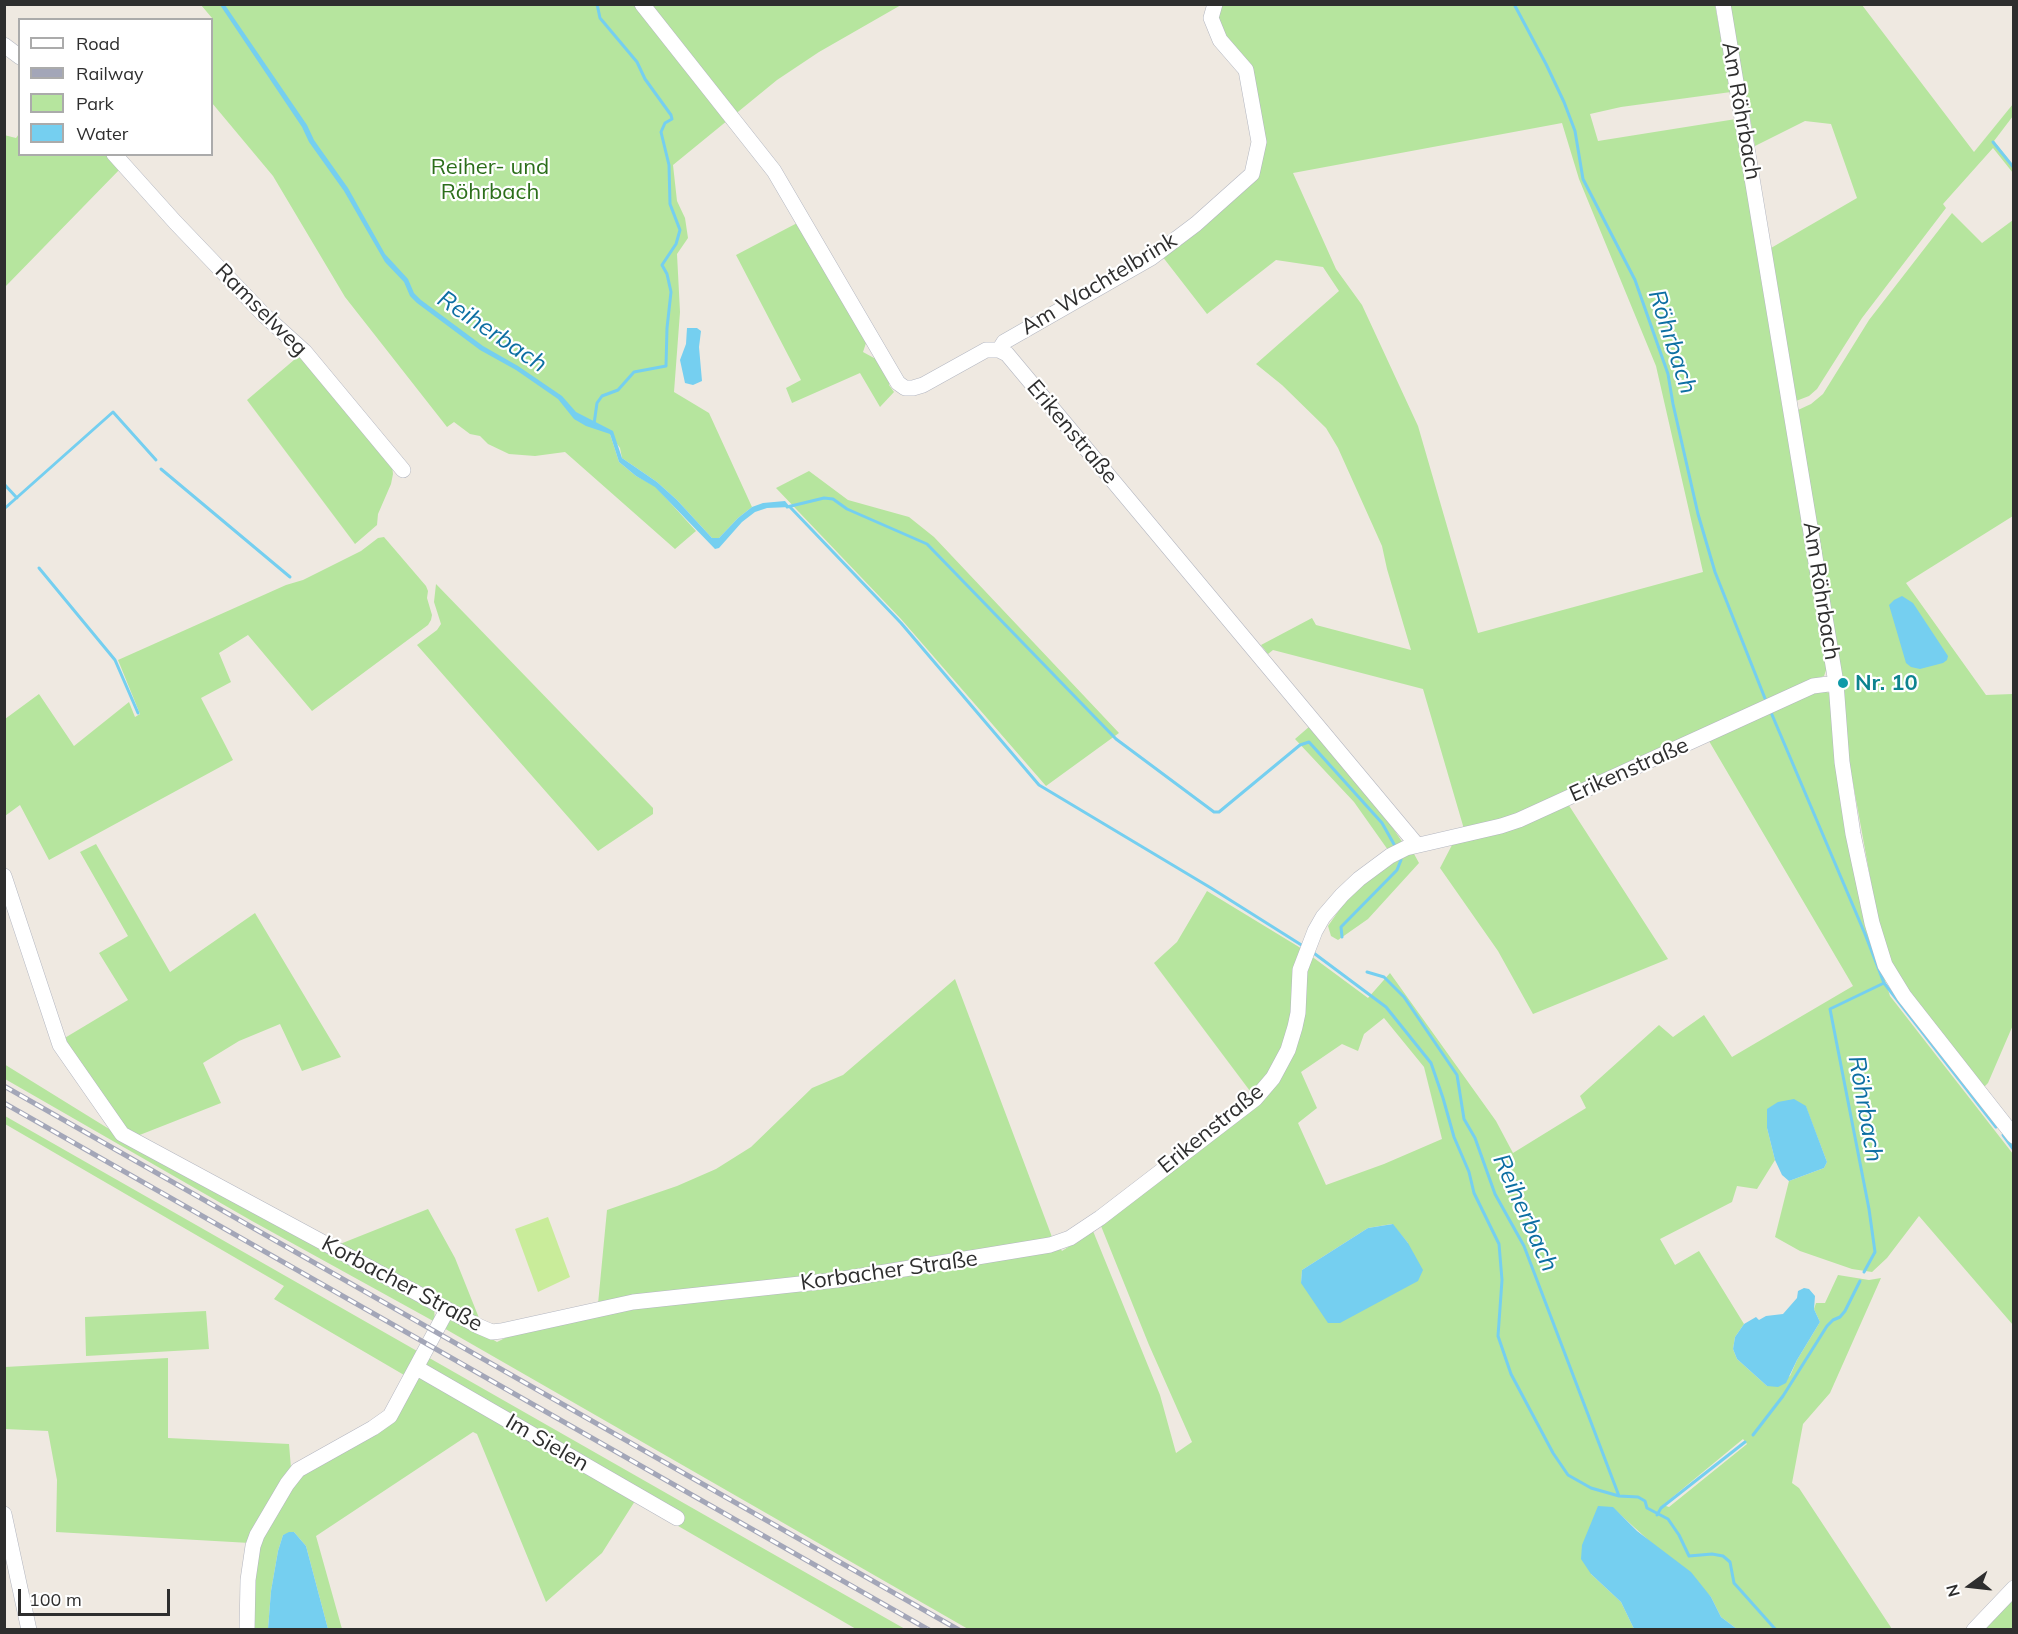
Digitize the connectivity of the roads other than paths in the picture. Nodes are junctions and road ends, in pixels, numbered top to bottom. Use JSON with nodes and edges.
{"nodes":[{"id":1,"x":642,"y":4,"type":"edge"},
{"id":2,"x":1215,"y":4,"type":"edge"},
{"id":3,"x":1722,"y":4,"type":"edge"},
{"id":4,"x":4,"y":45,"type":"edge"},
{"id":5,"x":18,"y":56,"type":"edge"},
{"id":6,"x":116,"y":156,"type":"edge"},
{"id":7,"x":999,"y":350,"type":"junction"},
{"id":8,"x":403,"y":470,"type":"dead end"},
{"id":9,"x":1836,"y":683,"type":"junction"},
{"id":10,"x":1411,"y":847,"type":"junction"},
{"id":11,"x":4,"y":876,"type":"edge"},
{"id":12,"x":2013,"y":1136,"type":"edge"},
{"id":13,"x":1058,"y":1243,"type":"joint"},
{"id":14,"x":447,"y":1310,"type":"junction"},
{"id":15,"x":417,"y":1368,"type":"junction"},
{"id":16,"x":4,"y":1514,"type":"edge"},
{"id":17,"x":677,"y":1518,"type":"dead end"},
{"id":18,"x":2013,"y":1588,"type":"edge"},
{"id":19,"x":29,"y":1629,"type":"edge"},
{"id":20,"x":246,"y":1629,"type":"edge"},
{"id":21,"x":1974,"y":1629,"type":"edge"}],
"edges":[{"from":1,"to":7,"type":"street"},
{"from":2,"to":7,"type":"street","name":"Am Wachtelbrink"},
{"from":3,"to":9,"type":"street","name":"Am Röhrbach"},
{"from":4,"to":5,"type":"street"},
{"from":6,"to":8,"type":"street","name":"Ramselweg"},
{"from":7,"to":10,"type":"street","name":"Erikenstraße"},
{"from":9,"to":10,"type":"street","name":"Erikenstraße"},
{"from":9,"to":12,"type":"street","name":"Am Röhrbach"},
{"from":10,"to":13,"type":"street","name":"Erikenstraße"},
{"from":11,"to":14,"type":"street","name":"Korbacher Straße"},
{"from":13,"to":14,"type":"street","name":"Korbacher Straße"},
{"from":14,"to":15,"type":"street"},
{"from":15,"to":17,"type":"street","name":"Im Sielen"},
{"from":15,"to":20,"type":"street"},
{"from":16,"to":19,"type":"street"},
{"from":18,"to":21,"type":"street"}]}
